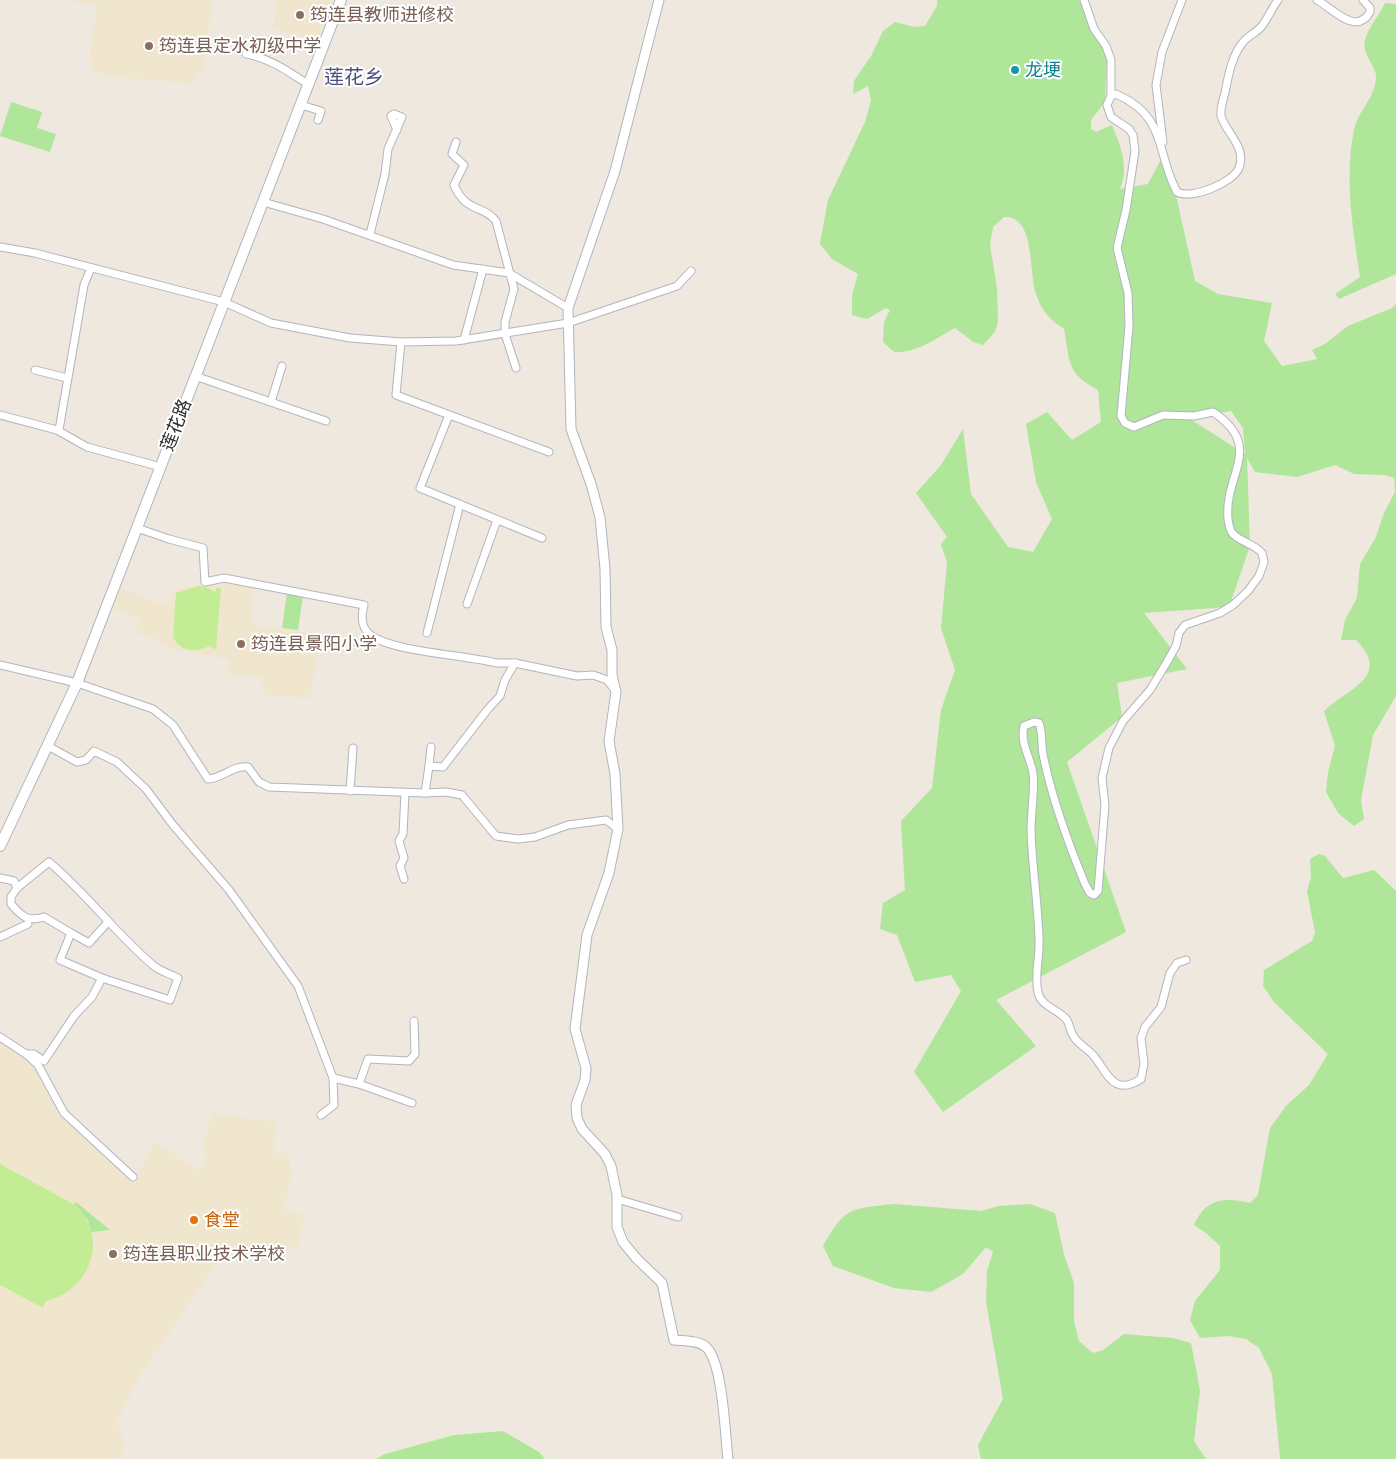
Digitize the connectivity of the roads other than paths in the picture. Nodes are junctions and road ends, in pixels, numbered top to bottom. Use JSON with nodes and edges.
{"nodes":[{"id":1,"x":341,"y":0,"type":"edge"},
{"id":2,"x":659,"y":0,"type":"edge"},
{"id":3,"x":1084,"y":0,"type":"edge"},
{"id":4,"x":1182,"y":0,"type":"edge"},
{"id":5,"x":1278,"y":0,"type":"edge"},
{"id":6,"x":1317,"y":0,"type":"edge"},
{"id":7,"x":1362,"y":0,"type":"edge"},
{"id":8,"x":246,"y":54,"type":"dead end"},
{"id":9,"x":309,"y":85,"type":"junction"},
{"id":10,"x":1112,"y":96,"type":"junction"},
{"id":11,"x":301,"y":105,"type":"junction"},
{"id":12,"x":318,"y":120,"type":"dead end"},
{"id":13,"x":397,"y":130,"type":"dead end"},
{"id":14,"x":456,"y":142,"type":"dead end"},
{"id":15,"x":1165,"y":156,"type":"junction"},
{"id":16,"x":263,"y":202,"type":"junction"},
{"id":17,"x":370,"y":234,"type":"junction"},
{"id":18,"x":0,"y":247,"type":"edge"},
{"id":19,"x":91,"y":268,"type":"junction"},
{"id":20,"x":484,"y":269,"type":"junction"},
{"id":21,"x":691,"y":271,"type":"dead end"},
{"id":22,"x":512,"y":275,"type":"junction"},
{"id":23,"x":224,"y":302,"type":"junction"},
{"id":24,"x":568,"y":308,"type":"junction"},
{"id":25,"x":568,"y":323,"type":"junction"},
{"id":26,"x":505,"y":334,"type":"junction"},
{"id":27,"x":464,"y":340,"type":"junction"},
{"id":28,"x":401,"y":342,"type":"junction"},
{"id":29,"x":282,"y":366,"type":"dead end"},
{"id":30,"x":516,"y":368,"type":"dead end"},
{"id":31,"x":35,"y":370,"type":"dead end"},
{"id":32,"x":195,"y":376,"type":"junction"},
{"id":33,"x":67,"y":378,"type":"junction"},
{"id":34,"x":271,"y":402,"type":"junction"},
{"id":35,"x":0,"y":415,"type":"edge"},
{"id":36,"x":449,"y":415,"type":"junction"},
{"id":37,"x":326,"y":421,"type":"dead end"},
{"id":38,"x":59,"y":430,"type":"junction"},
{"id":39,"x":549,"y":452,"type":"dead end"},
{"id":40,"x":161,"y":467,"type":"junction"},
{"id":41,"x":460,"y":504,"type":"junction"},
{"id":42,"x":497,"y":520,"type":"junction"},
{"id":43,"x":138,"y":528,"type":"junction"},
{"id":44,"x":542,"y":538,"type":"dead end"},
{"id":45,"x":467,"y":604,"type":"dead end"},
{"id":46,"x":427,"y":633,"type":"dead end"},
{"id":47,"x":515,"y":663,"type":"junction"},
{"id":48,"x":0,"y":665,"type":"edge"},
{"id":49,"x":77,"y":683,"type":"junction"},
{"id":50,"x":616,"y":692,"type":"junction"},
{"id":51,"x":48,"y":746,"type":"junction"},
{"id":52,"x":431,"y":747,"type":"dead end"},
{"id":53,"x":353,"y":748,"type":"dead end"},
{"id":54,"x":428,"y":766,"type":"junction"},
{"id":55,"x":350,"y":790,"type":"junction"},
{"id":56,"x":406,"y":793,"type":"junction"},
{"id":57,"x":425,"y":793,"type":"junction"},
{"id":58,"x":618,"y":828,"type":"junction"},
{"id":59,"x":0,"y":846,"type":"edge"},
{"id":60,"x":0,"y":878,"type":"edge"},
{"id":61,"x":404,"y":879,"type":"dead end"},
{"id":62,"x":17,"y":888,"type":"junction"},
{"id":63,"x":108,"y":922,"type":"junction"},
{"id":64,"x":28,"y":924,"type":"dead end"},
{"id":65,"x":71,"y":933,"type":"junction"},
{"id":66,"x":0,"y":937,"type":"edge"},
{"id":67,"x":1186,"y":960,"type":"dead end"},
{"id":68,"x":102,"y":978,"type":"junction"},
{"id":69,"x":414,"y":1021,"type":"dead end"},
{"id":70,"x":0,"y":1036,"type":"edge"},
{"id":71,"x":26,"y":1054,"type":"junction"},
{"id":72,"x":333,"y":1078,"type":"junction"},
{"id":73,"x":359,"y":1084,"type":"junction"},
{"id":74,"x":412,"y":1103,"type":"dead end"},
{"id":75,"x":322,"y":1115,"type":"dead end"},
{"id":76,"x":133,"y":1177,"type":"dead end"},
{"id":77,"x":617,"y":1199,"type":"junction"},
{"id":78,"x":678,"y":1217,"type":"dead end"},
{"id":79,"x":728,"y":1459,"type":"edge"}],
"edges":[{"from":1,"to":9,"type":"main road","name":"莲花路"},
{"from":2,"to":24,"type":"street"},
{"from":3,"to":10,"type":"street"},
{"from":4,"to":15,"type":"street"},
{"from":5,"to":15,"type":"street"},
{"from":6,"to":7,"type":"street"},
{"from":8,"to":9,"type":"street"},
{"from":9,"to":11,"type":"main road","name":"莲花路"},
{"from":10,"to":15,"type":"street"},
{"from":10,"to":67,"type":"street"},
{"from":11,"to":12,"type":"street"},
{"from":11,"to":16,"type":"main road","name":"莲花路"},
{"from":13,"to":17,"type":"street"},
{"from":14,"to":22,"type":"street"},
{"from":16,"to":17,"type":"street"},
{"from":16,"to":23,"type":"main road","name":"莲花路"},
{"from":17,"to":20,"type":"street"},
{"from":18,"to":19,"type":"street"},
{"from":19,"to":23,"type":"street"},
{"from":19,"to":33,"type":"street"},
{"from":20,"to":22,"type":"street"},
{"from":20,"to":27,"type":"street"},
{"from":21,"to":25,"type":"street"},
{"from":22,"to":24,"type":"street"},
{"from":22,"to":26,"type":"street"},
{"from":23,"to":28,"type":"street"},
{"from":23,"to":32,"type":"main road","name":"莲花路"},
{"from":24,"to":25,"type":"street"},
{"from":25,"to":26,"type":"street"},
{"from":25,"to":50,"type":"street"},
{"from":26,"to":27,"type":"street"},
{"from":26,"to":30,"type":"street"},
{"from":27,"to":28,"type":"street"},
{"from":28,"to":36,"type":"street"},
{"from":29,"to":34,"type":"street"},
{"from":31,"to":33,"type":"street"},
{"from":32,"to":34,"type":"street"},
{"from":32,"to":40,"type":"main road","name":"莲花路"},
{"from":33,"to":38,"type":"street"},
{"from":34,"to":37,"type":"street"},
{"from":35,"to":38,"type":"street"},
{"from":36,"to":39,"type":"street"},
{"from":36,"to":41,"type":"street"},
{"from":38,"to":40,"type":"street"},
{"from":40,"to":43,"type":"main road","name":"莲花路"},
{"from":41,"to":42,"type":"street"},
{"from":41,"to":46,"type":"street"},
{"from":42,"to":44,"type":"street"},
{"from":42,"to":45,"type":"street"},
{"from":43,"to":47,"type":"street"},
{"from":43,"to":49,"type":"main road","name":"莲花路"},
{"from":47,"to":50,"type":"street"},
{"from":47,"to":54,"type":"street"},
{"from":48,"to":49,"type":"street"},
{"from":49,"to":51,"type":"main road","name":"莲花路"},
{"from":49,"to":55,"type":"street"},
{"from":50,"to":58,"type":"street"},
{"from":51,"to":59,"type":"main road","name":"莲花路"},
{"from":51,"to":72,"type":"street"},
{"from":52,"to":54,"type":"street"},
{"from":53,"to":55,"type":"street"},
{"from":54,"to":57,"type":"street"},
{"from":55,"to":56,"type":"street"},
{"from":56,"to":57,"type":"street"},
{"from":56,"to":61,"type":"street"},
{"from":57,"to":58,"type":"street"},
{"from":58,"to":77,"type":"street"},
{"from":60,"to":62,"type":"street"},
{"from":62,"to":63,"type":"street"},
{"from":62,"to":65,"type":"street"},
{"from":63,"to":65,"type":"street"},
{"from":63,"to":68,"type":"street"},
{"from":64,"to":66,"type":"street"},
{"from":65,"to":68,"type":"street"},
{"from":68,"to":71,"type":"street"},
{"from":69,"to":73,"type":"street"},
{"from":70,"to":71,"type":"street"},
{"from":71,"to":76,"type":"street"},
{"from":72,"to":73,"type":"street"},
{"from":72,"to":75,"type":"street"},
{"from":73,"to":74,"type":"street"},
{"from":77,"to":78,"type":"street"},
{"from":77,"to":79,"type":"street"}]}
